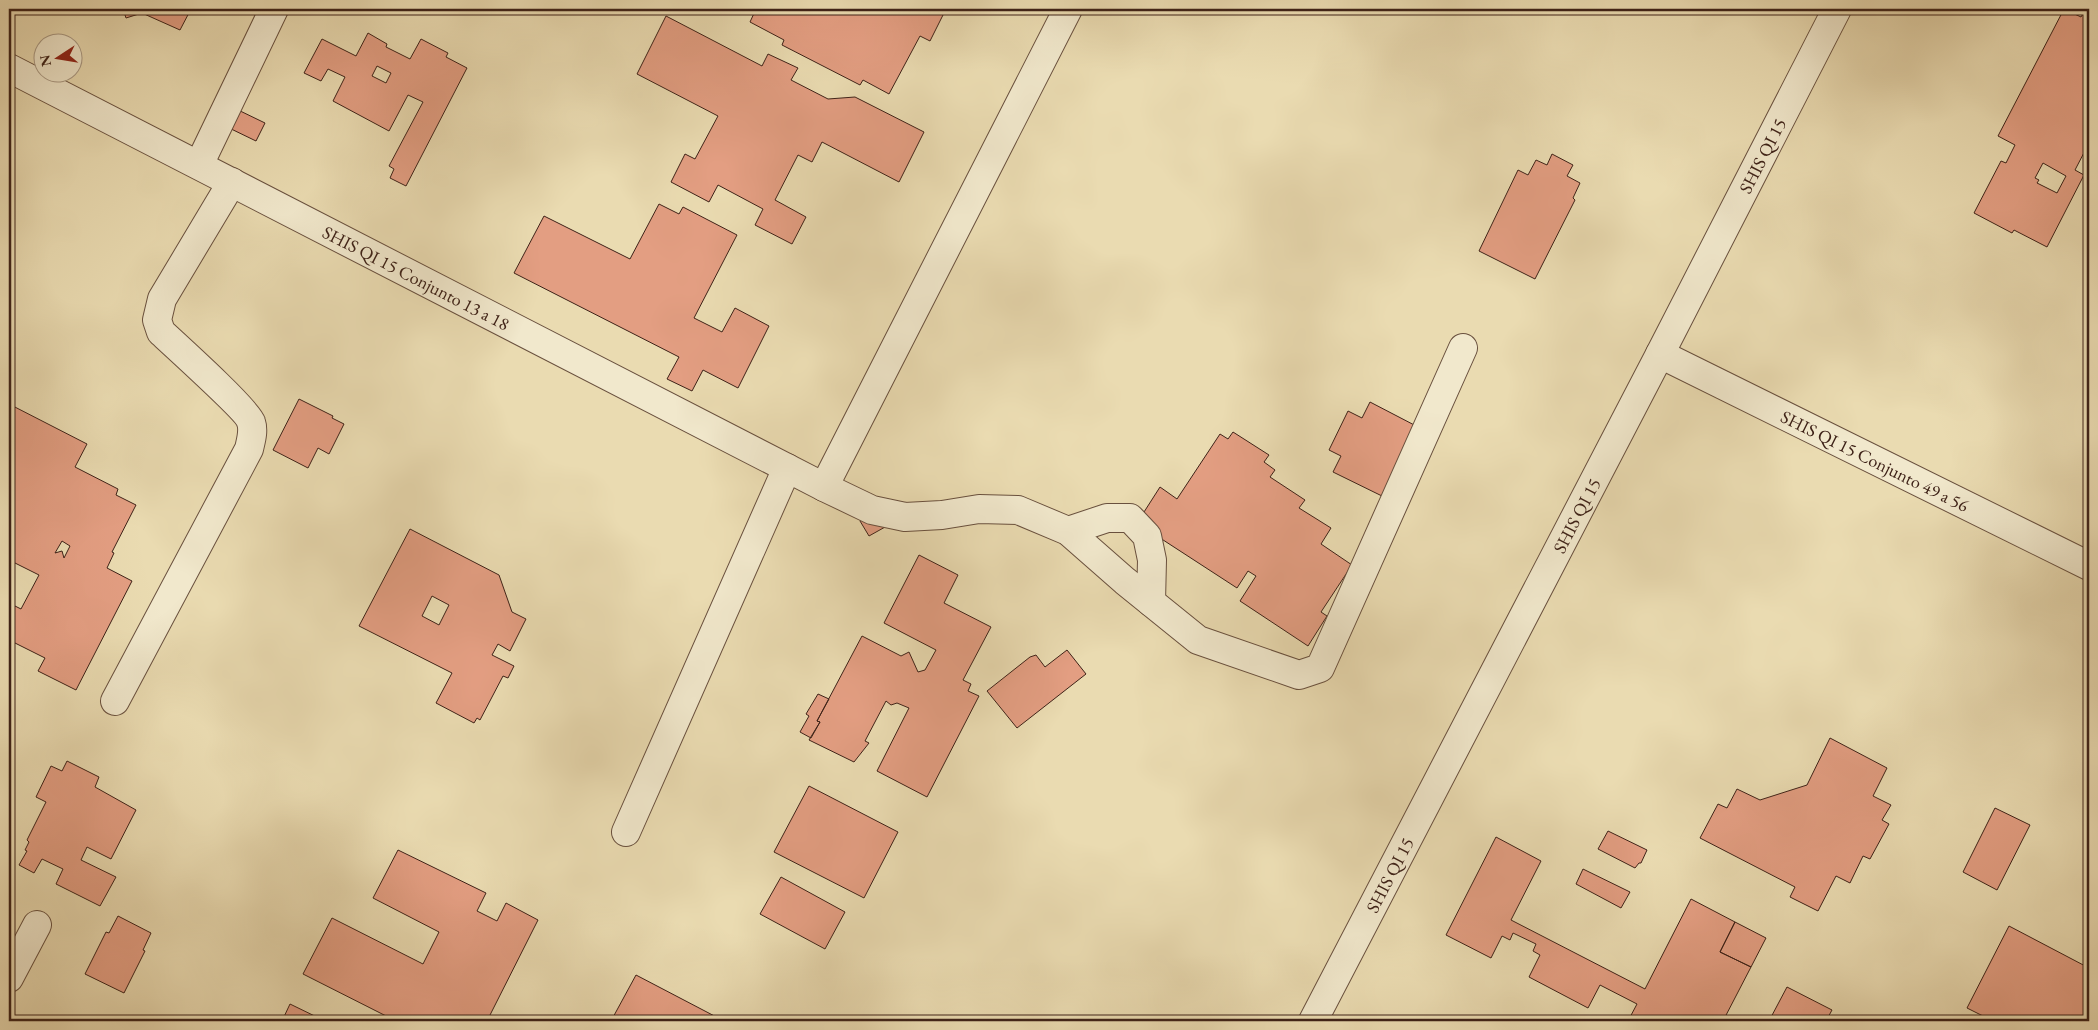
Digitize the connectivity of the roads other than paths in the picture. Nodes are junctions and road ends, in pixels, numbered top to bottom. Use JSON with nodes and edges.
{"nodes":[{"id":1,"x":274,"y":9,"type":"edge"},
{"id":2,"x":1068,"y":9,"type":"edge"},
{"id":3,"x":1837,"y":9,"type":"edge"},
{"id":4,"x":9,"y":68,"type":"edge"},
{"id":5,"x":199,"y":165,"type":"junction"},
{"id":6,"x":232,"y":182,"type":"junction"},
{"id":7,"x":1463,"y":348,"type":"dead end"},
{"id":8,"x":1660,"y":354,"type":"junction"},
{"id":9,"x":787,"y":468,"type":"junction"},
{"id":10,"x":824,"y":487,"type":"junction"},
{"id":11,"x":1068,"y":532,"type":"junction"},
{"id":12,"x":2089,"y":566,"type":"edge"},
{"id":13,"x":1151,"y":602,"type":"junction"},
{"id":14,"x":115,"y":700,"type":"dead end"},
{"id":15,"x":626,"y":832,"type":"dead end"},
{"id":16,"x":37,"y":924,"type":"dead end"},
{"id":17,"x":9,"y":978,"type":"edge"},
{"id":18,"x":1313,"y":1021,"type":"edge"}],
"edges":[{"from":1,"to":5,"type":"street"},
{"from":2,"to":10,"type":"street"},
{"from":3,"to":8,"type":"street","name":"SHIS QI 15"},
{"from":4,"to":5,"type":"street","name":"SHIS QI 15 Conjunto 13 a 18"},
{"from":5,"to":6,"type":"street","name":"SHIS QI 15 Conjunto 13 a 18"},
{"from":6,"to":9,"type":"street","name":"SHIS QI 15 Conjunto 13 a 18"},
{"from":6,"to":14,"type":"street"},
{"from":7,"to":13,"type":"street","name":"SHIS QI 15 Conjunto 13 a 18"},
{"from":8,"to":12,"type":"street","name":"SHIS QI 15 Conjunto 49 a 56"},
{"from":8,"to":18,"type":"street","name":"SHIS QI 15"},
{"from":9,"to":10,"type":"street","name":"SHIS QI 15 Conjunto 13 a 18"},
{"from":9,"to":15,"type":"street"},
{"from":10,"to":11,"type":"street","name":"SHIS QI 15 Conjunto 13 a 18"},
{"from":11,"to":13,"type":"street","name":"SHIS QI 15 Conjunto 13 a 18"},
{"from":11,"to":13,"type":"street"},
{"from":16,"to":17,"type":"street"}]}
